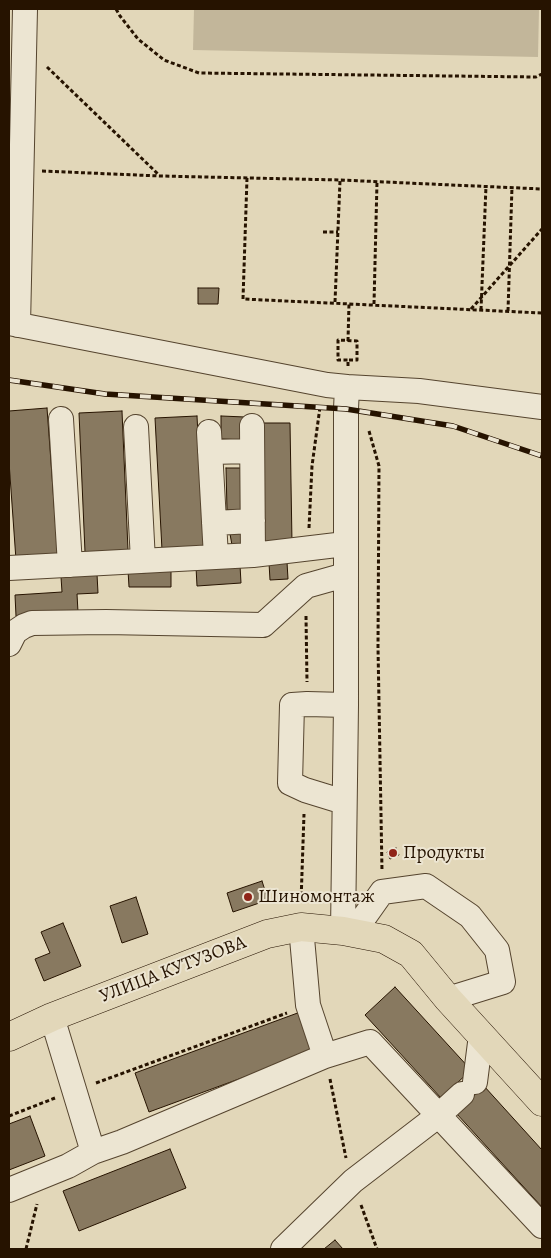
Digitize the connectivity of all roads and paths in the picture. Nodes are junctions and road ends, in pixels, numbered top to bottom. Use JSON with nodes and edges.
{"nodes":[{"id":1,"x":24,"y":9,"type":"edge"},
{"id":2,"x":116,"y":9,"type":"edge"},
{"id":3,"x":23,"y":44,"type":"junction"},
{"id":4,"x":542,"y":74,"type":"edge"},
{"id":5,"x":22,"y":170,"type":"junction"},
{"id":6,"x":160,"y":176,"type":"junction"},
{"id":7,"x":246,"y":178,"type":"junction"},
{"id":8,"x":340,"y":180,"type":"junction"},
{"id":9,"x":378,"y":182,"type":"junction"},
{"id":10,"x":486,"y":186,"type":"junction"},
{"id":11,"x":512,"y":187,"type":"junction"},
{"id":12,"x":542,"y":189,"type":"edge"},
{"id":13,"x":542,"y":229,"type":"edge"},
{"id":14,"x":323,"y":232,"type":"dead end"},
{"id":15,"x":338,"y":232,"type":"junction"},
{"id":16,"x":509,"y":267,"type":"junction"},
{"id":17,"x":482,"y":296,"type":"junction"},
{"id":18,"x":335,"y":302,"type":"junction"},
{"id":19,"x":349,"y":303,"type":"junction"},
{"id":20,"x":374,"y":304,"type":"junction"},
{"id":21,"x":471,"y":309,"type":"junction"},
{"id":22,"x":481,"y":310,"type":"junction"},
{"id":23,"x":508,"y":311,"type":"junction"},
{"id":24,"x":542,"y":313,"type":"edge"},
{"id":25,"x":13,"y":324,"type":"edge"},
{"id":26,"x":348,"y":341,"type":"junction"},
{"id":27,"x":348,"y":360,"type":"junction"},
{"id":28,"x":337,"y":386,"type":"junction"},
{"id":29,"x":542,"y":407,"type":"edge"},
{"id":30,"x":61,"y":419,"type":"dead end"},
{"id":31,"x":252,"y":426,"type":"dead end"},
{"id":32,"x":136,"y":428,"type":"dead end"},
{"id":33,"x":366,"y":428,"type":"dead end"},
{"id":34,"x":252,"y":451,"type":"junction"},
{"id":35,"x":253,"y":521,"type":"junction"},
{"id":36,"x":214,"y":523,"type":"junction"},
{"id":37,"x":345,"y":544,"type":"junction"},
{"id":38,"x":308,"y":548,"type":"junction"},
{"id":39,"x":254,"y":555,"type":"junction"},
{"id":40,"x":216,"y":557,"type":"junction"},
{"id":41,"x":143,"y":561,"type":"junction"},
{"id":42,"x":70,"y":565,"type":"junction"},
{"id":43,"x":9,"y":568,"type":"edge"},
{"id":44,"x":345,"y":575,"type":"junction"},
{"id":45,"x":306,"y":586,"type":"junction"},
{"id":46,"x":9,"y":644,"type":"edge"},
{"id":47,"x":307,"y":704,"type":"junction"},
{"id":48,"x":346,"y":705,"type":"junction"},
{"id":49,"x":305,"y":790,"type":"junction"},
{"id":50,"x":344,"y":802,"type":"junction"},
{"id":51,"x":382,"y":892,"type":"junction"},
{"id":52,"x":301,"y":927,"type":"junction"},
{"id":53,"x":348,"y":932,"type":"junction"},
{"id":54,"x":448,"y":999,"type":"junction"},
{"id":55,"x":308,"y":1006,"type":"junction"},
{"id":56,"x":52,"y":1017,"type":"junction"},
{"id":57,"x":481,"y":1036,"type":"junction"},
{"id":58,"x":9,"y":1037,"type":"edge"},
{"id":59,"x":325,"y":1056,"type":"junction"},
{"id":60,"x":73,"y":1091,"type":"junction"},
{"id":61,"x":542,"y":1102,"type":"edge"},
{"id":62,"x":439,"y":1115,"type":"junction"},
{"id":63,"x":9,"y":1116,"type":"edge"},
{"id":64,"x":93,"y":1152,"type":"junction"},
{"id":65,"x":43,"y":1176,"type":"junction"},
{"id":66,"x":9,"y":1190,"type":"edge"},
{"id":67,"x":542,"y":1226,"type":"edge"},
{"id":68,"x":26,"y":1249,"type":"edge"},
{"id":69,"x":283,"y":1249,"type":"edge"}],
"edges":[{"from":1,"to":3,"type":"street"},
{"from":2,"to":4,"type":"path"},
{"from":3,"to":5,"type":"street"},
{"from":3,"to":6,"type":"path"},
{"from":5,"to":6,"type":"path"},
{"from":5,"to":25,"type":"street"},
{"from":6,"to":7,"type":"path"},
{"from":7,"to":8,"type":"path"},
{"from":7,"to":18,"type":"path"},
{"from":8,"to":9,"type":"path"},
{"from":8,"to":15,"type":"path"},
{"from":9,"to":10,"type":"path"},
{"from":9,"to":20,"type":"path"},
{"from":10,"to":11,"type":"path"},
{"from":10,"to":17,"type":"path"},
{"from":11,"to":12,"type":"path"},
{"from":11,"to":16,"type":"path"},
{"from":13,"to":16,"type":"path"},
{"from":14,"to":15,"type":"path"},
{"from":15,"to":18,"type":"path"},
{"from":16,"to":17,"type":"path"},
{"from":16,"to":23,"type":"path"},
{"from":17,"to":21,"type":"path"},
{"from":17,"to":22,"type":"path"},
{"from":18,"to":19,"type":"path"},
{"from":19,"to":20,"type":"path"},
{"from":19,"to":26,"type":"path"},
{"from":20,"to":21,"type":"path"},
{"from":21,"to":22,"type":"path"},
{"from":22,"to":23,"type":"path"},
{"from":23,"to":24,"type":"path"},
{"from":25,"to":28,"type":"street"},
{"from":26,"to":27,"type":"path"},
{"from":26,"to":27,"type":"path"},
{"from":27,"to":28,"type":"path"},
{"from":28,"to":29,"type":"street"},
{"from":28,"to":37,"type":"street"},
{"from":28,"to":38,"type":"path"},
{"from":30,"to":42,"type":"street"},
{"from":31,"to":34,"type":"street"},
{"from":32,"to":41,"type":"street"},
{"from":33,"to":51,"type":"path"},
{"from":34,"to":35,"type":"street"},
{"from":34,"to":36,"type":"street"},
{"from":35,"to":36,"type":"street"},
{"from":35,"to":39,"type":"street"},
{"from":36,"to":40,"type":"street"},
{"from":37,"to":38,"type":"street"},
{"from":37,"to":44,"type":"street"},
{"from":38,"to":39,"type":"street"},
{"from":39,"to":40,"type":"street"},
{"from":40,"to":41,"type":"street"},
{"from":41,"to":42,"type":"street"},
{"from":42,"to":43,"type":"street"},
{"from":44,"to":45,"type":"street"},
{"from":44,"to":48,"type":"street"},
{"from":45,"to":46,"type":"street"},
{"from":45,"to":47,"type":"path"},
{"from":47,"to":48,"type":"street"},
{"from":47,"to":49,"type":"street"},
{"from":48,"to":50,"type":"street"},
{"from":49,"to":50,"type":"street"},
{"from":49,"to":52,"type":"path"},
{"from":50,"to":53,"type":"street"},
{"from":51,"to":53,"type":"street"},
{"from":51,"to":54,"type":"street"},
{"from":52,"to":53,"type":"main road","name":"УЛИЦА КУТУЗОВА"},
{"from":52,"to":55,"type":"street"},
{"from":52,"to":56,"type":"main road","name":"УЛИЦА КУТУЗОВА"},
{"from":53,"to":54,"type":"main road","name":"УЛИЦА КУТУЗОВА"},
{"from":54,"to":57,"type":"main road","name":"УЛИЦА КУТУЗОВА"},
{"from":55,"to":59,"type":"street"},
{"from":55,"to":60,"type":"path"},
{"from":56,"to":58,"type":"main road","name":"УЛИЦА КУТУЗОВА"},
{"from":56,"to":60,"type":"street"},
{"from":57,"to":61,"type":"main road","name":"УЛИЦА КУТУЗОВА"},
{"from":57,"to":62,"type":"street"},
{"from":59,"to":62,"type":"street"},
{"from":59,"to":64,"type":"street"},
{"from":60,"to":63,"type":"path"},
{"from":60,"to":64,"type":"street"},
{"from":62,"to":67,"type":"street"},
{"from":62,"to":69,"type":"street"},
{"from":64,"to":65,"type":"street"},
{"from":65,"to":66,"type":"street"},
{"from":65,"to":68,"type":"path"}]}
